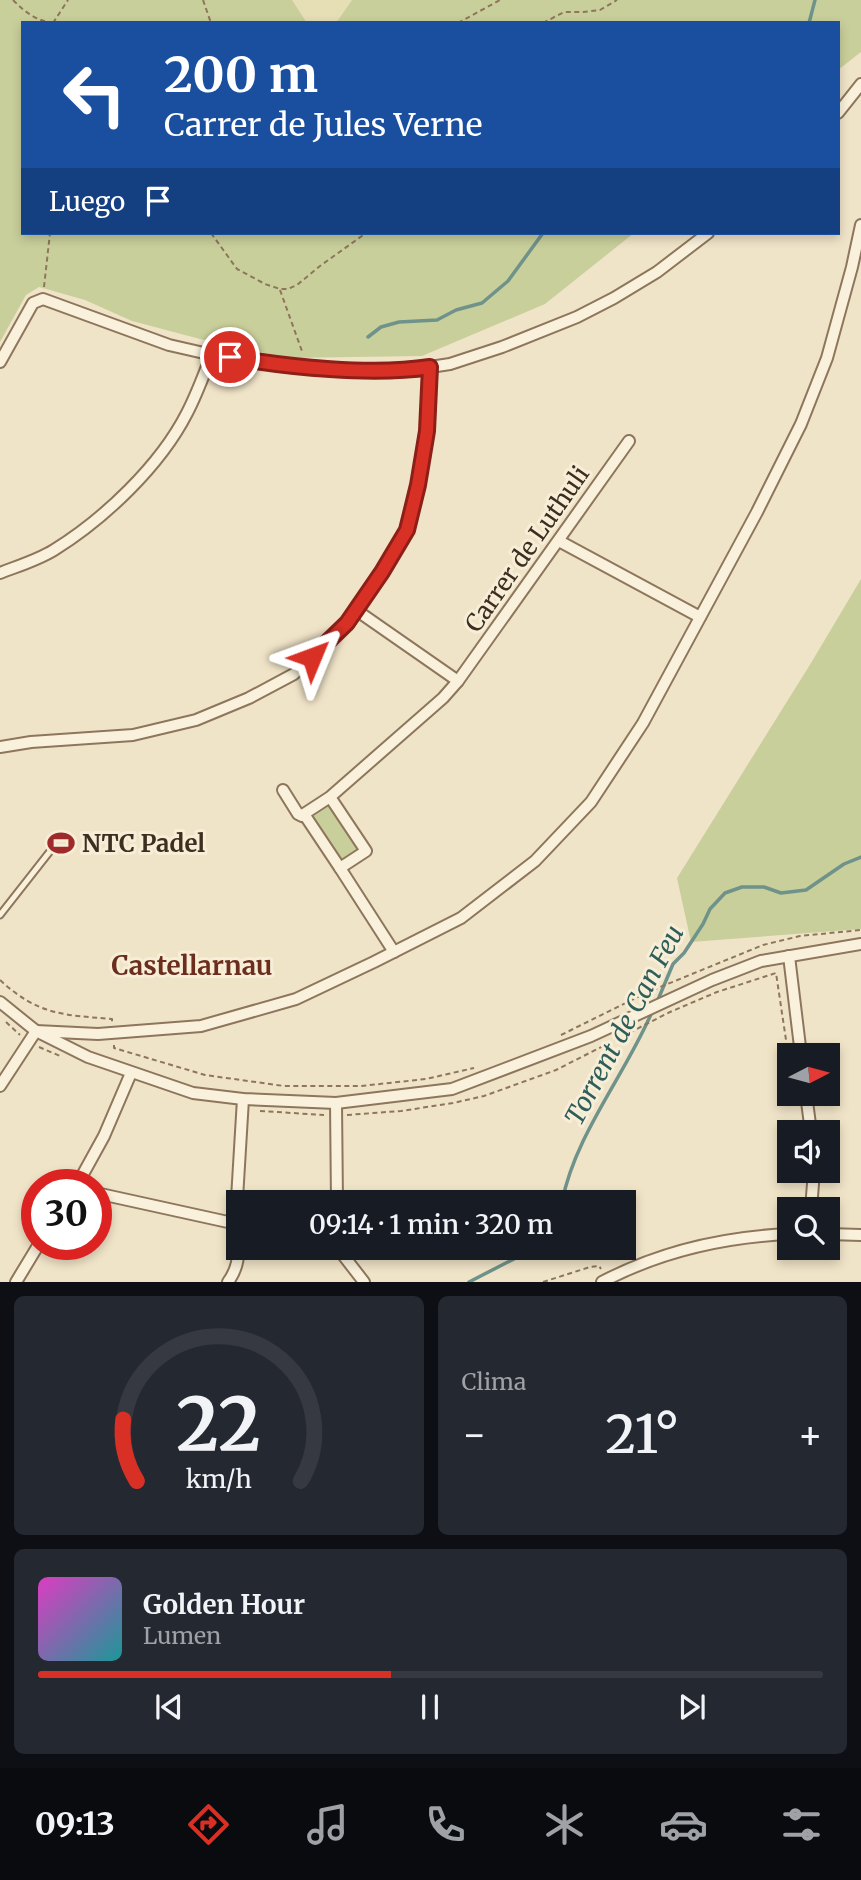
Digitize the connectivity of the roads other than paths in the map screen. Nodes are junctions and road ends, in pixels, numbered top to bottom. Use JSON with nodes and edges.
{"nodes":[{"id":1,"x":861,"y":84,"type":"edge"},
{"id":2,"x":840,"y":110,"type":"edge"},
{"id":3,"x":861,"y":225,"type":"edge"},
{"id":4,"x":705,"y":235,"type":"edge"},
{"id":5,"x":212,"y":354,"type":"junction"},
{"id":6,"x":0,"y":362,"type":"edge"},
{"id":7,"x":430,"y":367,"type":"junction"},
{"id":8,"x":629,"y":441,"type":"dead end"},
{"id":9,"x":559,"y":541,"type":"junction"},
{"id":10,"x":0,"y":573,"type":"edge"},
{"id":11,"x":356,"y":610,"type":"junction"},
{"id":12,"x":700,"y":617,"type":"junction"},
{"id":13,"x":458,"y":681,"type":"junction"},
{"id":14,"x":0,"y":747,"type":"edge"},
{"id":15,"x":283,"y":790,"type":"dead end"},
{"id":16,"x":330,"y":797,"type":"junction"},
{"id":17,"x":304,"y":814,"type":"junction"},
{"id":18,"x":51,"y":850,"type":"dead end"},
{"id":19,"x":340,"y":868,"type":"junction"},
{"id":20,"x":0,"y":915,"type":"edge"},
{"id":21,"x":861,"y":944,"type":"edge"},
{"id":22,"x":394,"y":952,"type":"junction"},
{"id":23,"x":789,"y":956,"type":"junction"},
{"id":24,"x":0,"y":1002,"type":"edge"},
{"id":25,"x":36,"y":1031,"type":"junction"},
{"id":26,"x":98,"y":1034,"type":"junction"},
{"id":27,"x":800,"y":1043,"type":"edge"},
{"id":28,"x":88,"y":1057,"type":"junction"},
{"id":29,"x":131,"y":1073,"type":"junction"},
{"id":30,"x":0,"y":1086,"type":"edge"},
{"id":31,"x":336,"y":1103,"type":"junction"},
{"id":32,"x":243,"y":1105,"type":"junction"},
{"id":33,"x":85,"y":1169,"type":"edge"},
{"id":34,"x":239,"y":1190,"type":"edge"},
{"id":35,"x":337,"y":1190,"type":"edge"},
{"id":36,"x":112,"y":1197,"type":"edge"},
{"id":37,"x":226,"y":1222,"type":"edge"},
{"id":38,"x":840,"y":1234,"type":"edge"},
{"id":39,"x":777,"y":1235,"type":"edge"},
{"id":40,"x":861,"y":1235,"type":"edge"},
{"id":41,"x":29,"y":1260,"type":"edge"},
{"id":42,"x":238,"y":1260,"type":"edge"},
{"id":43,"x":347,"y":1260,"type":"edge"},
{"id":44,"x":604,"y":1280,"type":"edge"},
{"id":45,"x":16,"y":1282,"type":"edge"},
{"id":46,"x":228,"y":1282,"type":"edge"},
{"id":47,"x":364,"y":1282,"type":"edge"}],
"edges":[{"from":1,"to":2,"type":"street"},
{"from":3,"to":12,"type":"street"},
{"from":4,"to":7,"type":"street"},
{"from":5,"to":6,"type":"street"},
{"from":5,"to":7,"type":"street"},
{"from":5,"to":10,"type":"street"},
{"from":7,"to":11,"type":"street"},
{"from":8,"to":9,"type":"street","name":"Carrer de Luthuli"},
{"from":9,"to":12,"type":"street"},
{"from":9,"to":13,"type":"street","name":"Carrer de Luthuli"},
{"from":11,"to":13,"type":"street"},
{"from":11,"to":14,"type":"street"},
{"from":12,"to":22,"type":"street"},
{"from":13,"to":16,"type":"street","name":"Carrer de Luthuli"},
{"from":15,"to":17,"type":"street"},
{"from":16,"to":17,"type":"street","name":"Carrer de Luthuli"},
{"from":16,"to":19,"type":"street"},
{"from":17,"to":19,"type":"street"},
{"from":18,"to":20,"type":"lane"},
{"from":19,"to":22,"type":"street"},
{"from":21,"to":23,"type":"street"},
{"from":22,"to":26,"type":"street"},
{"from":23,"to":27,"type":"street"},
{"from":23,"to":31,"type":"street"},
{"from":24,"to":25,"type":"street"},
{"from":25,"to":26,"type":"street"},
{"from":25,"to":28,"type":"street"},
{"from":25,"to":30,"type":"street"},
{"from":26,"to":28,"type":"street"},
{"from":28,"to":29,"type":"street"},
{"from":29,"to":32,"type":"street"},
{"from":29,"to":33,"type":"street"},
{"from":31,"to":32,"type":"street"},
{"from":31,"to":35,"type":"street"},
{"from":32,"to":34,"type":"street"},
{"from":36,"to":37,"type":"street"},
{"from":38,"to":40,"type":"street"},
{"from":39,"to":44,"type":"street"},
{"from":41,"to":45,"type":"street"},
{"from":42,"to":46,"type":"street"},
{"from":43,"to":47,"type":"street"}]}
